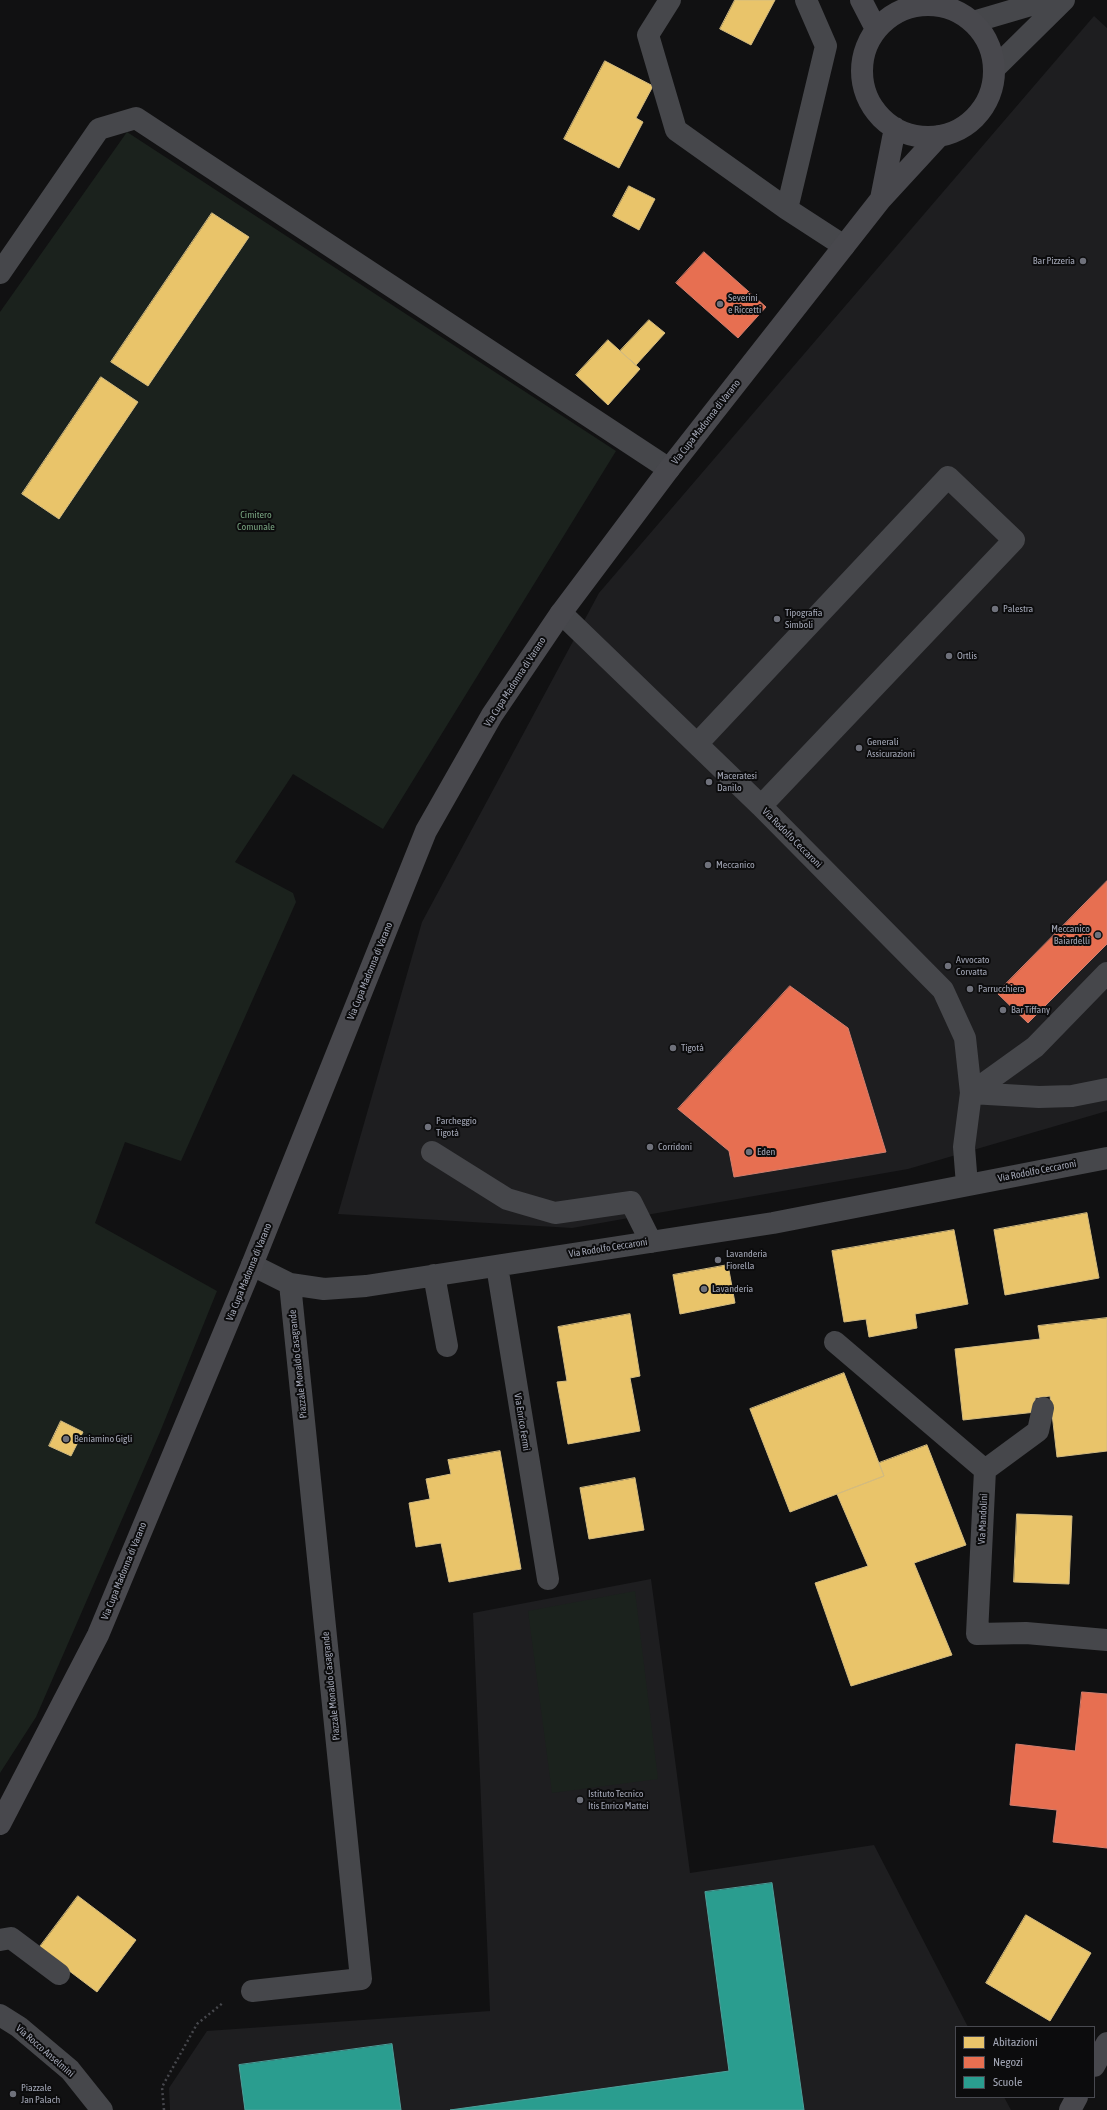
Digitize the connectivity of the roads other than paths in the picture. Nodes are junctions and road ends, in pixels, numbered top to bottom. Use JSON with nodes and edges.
{"nodes":[{"id":1,"x":670,"y":0,"type":"edge"},
{"id":2,"x":806,"y":0,"type":"edge"},
{"id":3,"x":862,"y":0,"type":"edge"},
{"id":4,"x":1048,"y":0,"type":"edge"},
{"id":5,"x":1064,"y":0,"type":"edge"},
{"id":6,"x":921,"y":2,"type":"edge"},
{"id":7,"x":973,"y":22,"type":"junction"},
{"id":8,"x":876,"y":29,"type":"junction"},
{"id":9,"x":994,"y":69,"type":"junction"},
{"id":10,"x":895,"y":128,"type":"junction"},
{"id":11,"x":939,"y":136,"type":"junction"},
{"id":12,"x":880,"y":199,"type":"junction"},
{"id":13,"x":787,"y":209,"type":"junction"},
{"id":14,"x":844,"y":246,"type":"junction"},
{"id":15,"x":0,"y":273,"type":"edge"},
{"id":16,"x":669,"y":469,"type":"junction"},
{"id":17,"x":561,"y":613,"type":"junction"},
{"id":18,"x":697,"y":744,"type":"junction"},
{"id":19,"x":761,"y":806,"type":"junction"},
{"id":20,"x":1107,"y":973,"type":"edge"},
{"id":21,"x":1107,"y":1089,"type":"edge"},
{"id":22,"x":971,"y":1093,"type":"junction"},
{"id":23,"x":432,"y":1152,"type":"dead end"},
{"id":24,"x":1107,"y":1158,"type":"edge"},
{"id":25,"x":967,"y":1185,"type":"junction"},
{"id":26,"x":651,"y":1242,"type":"junction"},
{"id":27,"x":252,"y":1265,"type":"junction"},
{"id":28,"x":497,"y":1266,"type":"junction"},
{"id":29,"x":434,"y":1275,"type":"junction"},
{"id":30,"x":290,"y":1284,"type":"junction"},
{"id":31,"x":835,"y":1342,"type":"dead end"},
{"id":32,"x":447,"y":1346,"type":"dead end"},
{"id":33,"x":1043,"y":1408,"type":"dead end"},
{"id":34,"x":985,"y":1470,"type":"junction"},
{"id":35,"x":548,"y":1579,"type":"dead end"},
{"id":36,"x":1107,"y":1640,"type":"edge"},
{"id":37,"x":0,"y":1824,"type":"edge"},
{"id":38,"x":0,"y":1940,"type":"edge"},
{"id":39,"x":59,"y":1974,"type":"dead end"},
{"id":40,"x":252,"y":1991,"type":"road end"},
{"id":41,"x":0,"y":2015,"type":"edge"},
{"id":42,"x":1107,"y":2043,"type":"edge"},
{"id":43,"x":1095,"y":2064,"type":"edge"},
{"id":44,"x":1076,"y":2098,"type":"edge"},
{"id":45,"x":102,"y":2110,"type":"edge"},
{"id":46,"x":1070,"y":2110,"type":"edge"}],
"edges":[{"from":1,"to":13,"type":"street"},
{"from":2,"to":13,"type":"street"},
{"from":3,"to":8,"type":"main road"},
{"from":4,"to":7,"type":"street"},
{"from":5,"to":9,"type":"street"},
{"from":6,"to":7,"type":"main road"},
{"from":6,"to":8,"type":"main road"},
{"from":7,"to":9,"type":"main road"},
{"from":8,"to":10,"type":"main road"},
{"from":9,"to":11,"type":"main road"},
{"from":10,"to":11,"type":"main road"},
{"from":10,"to":12,"type":"main road","name":"Via Cupa Madonna di Varano"},
{"from":11,"to":12,"type":"main road","name":"Via Cupa Madonna di Varano"},
{"from":12,"to":14,"type":"main road","name":"Via Cupa Madonna di Varano"},
{"from":13,"to":14,"type":"street"},
{"from":14,"to":16,"type":"main road","name":"Via Cupa Madonna di Varano"},
{"from":15,"to":16,"type":"street"},
{"from":16,"to":17,"type":"main road","name":"Via Cupa Madonna di Varano"},
{"from":17,"to":18,"type":"street","name":"Via Rodolfo Ceccaroni"},
{"from":17,"to":27,"type":"main road","name":"Via Cupa Madonna di Varano"},
{"from":18,"to":19,"type":"street","name":"Via Rodolfo Ceccaroni"},
{"from":18,"to":19,"type":"street"},
{"from":19,"to":22,"type":"street","name":"Via Rodolfo Ceccaroni"},
{"from":20,"to":22,"type":"street"},
{"from":21,"to":22,"type":"street"},
{"from":22,"to":25,"type":"street","name":"Via Rodolfo Ceccaroni"},
{"from":23,"to":26,"type":"street"},
{"from":24,"to":25,"type":"street","name":"Via Rodolfo Ceccaroni"},
{"from":25,"to":26,"type":"street","name":"Via Rodolfo Ceccaroni"},
{"from":26,"to":28,"type":"street","name":"Via Rodolfo Ceccaroni"},
{"from":27,"to":30,"type":"street","name":"Via Rodolfo Ceccaroni"},
{"from":27,"to":37,"type":"main road","name":"Via Cupa Madonna di Varano"},
{"from":28,"to":29,"type":"street","name":"Via Rodolfo Ceccaroni"},
{"from":28,"to":35,"type":"street","name":"Via Enrico Fermi"},
{"from":29,"to":30,"type":"street","name":"Via Rodolfo Ceccaroni"},
{"from":29,"to":32,"type":"street"},
{"from":30,"to":40,"type":"street","name":"Piazzale Monaldo Casagrande"},
{"from":31,"to":34,"type":"street"},
{"from":33,"to":34,"type":"street"},
{"from":34,"to":36,"type":"street","name":"Via Mandolini"},
{"from":38,"to":39,"type":"street"},
{"from":41,"to":45,"type":"street","name":"Via Rocco Anselmini"},
{"from":42,"to":43,"type":"main road"},
{"from":44,"to":46,"type":"main road"}]}
